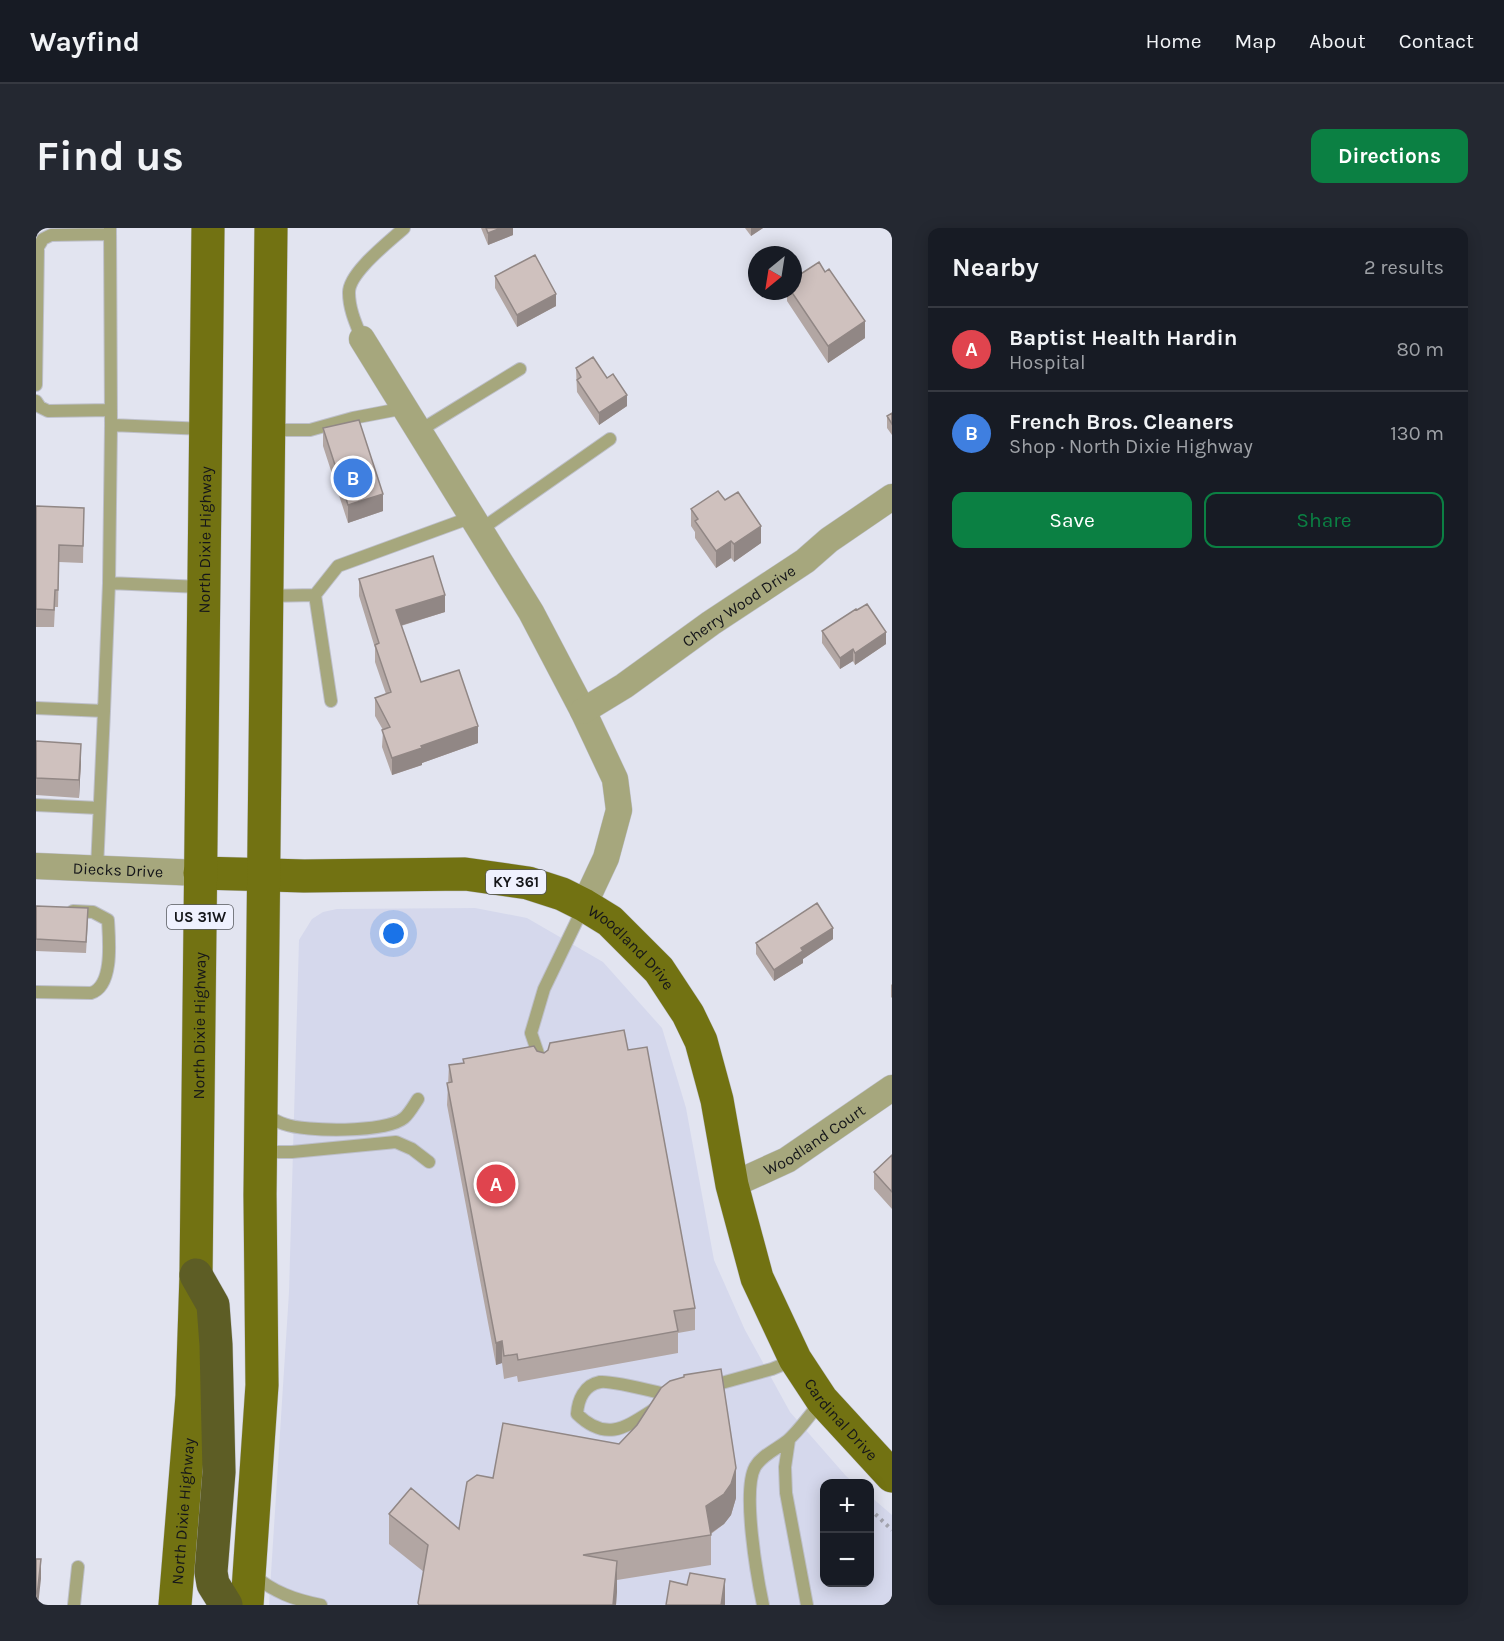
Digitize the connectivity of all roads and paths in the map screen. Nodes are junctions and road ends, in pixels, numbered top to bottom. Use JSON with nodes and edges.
{"nodes":[{"id":1,"x":208,"y":228,"type":"edge"},
{"id":2,"x":271,"y":228,"type":"edge"},
{"id":3,"x":404,"y":228,"type":"edge"},
{"id":4,"x":110,"y":231,"type":"edge"},
{"id":5,"x":362,"y":339,"type":"joint"},
{"id":6,"x":520,"y":369,"type":"dead end"},
{"id":7,"x":36,"y":385,"type":"edge"},
{"id":8,"x":36,"y":401,"type":"edge"},
{"id":9,"x":405,"y":408,"type":"junction"},
{"id":10,"x":111,"y":410,"type":"junction"},
{"id":11,"x":111,"y":425,"type":"junction"},
{"id":12,"x":207,"y":429,"type":"junction"},
{"id":13,"x":269,"y":430,"type":"junction"},
{"id":14,"x":419,"y":431,"type":"junction"},
{"id":15,"x":610,"y":439,"type":"dead end"},
{"id":16,"x":892,"y":497,"type":"edge"},
{"id":17,"x":476,"y":523,"type":"junction"},
{"id":18,"x":109,"y":583,"type":"junction"},
{"id":19,"x":205,"y":587,"type":"junction"},
{"id":20,"x":315,"y":595,"type":"junction"},
{"id":21,"x":267,"y":596,"type":"junction"},
{"id":22,"x":331,"y":701,"type":"dead end"},
{"id":23,"x":36,"y":708,"type":"edge"},
{"id":24,"x":104,"y":711,"type":"junction"},
{"id":25,"x":583,"y":711,"type":"junction"},
{"id":26,"x":36,"y":805,"type":"edge"},
{"id":27,"x":99,"y":808,"type":"junction"},
{"id":28,"x":36,"y":866,"type":"edge"},
{"id":29,"x":97,"y":869,"type":"junction"},
{"id":30,"x":200,"y":873,"type":"junction"},
{"id":31,"x":264,"y":875,"type":"junction"},
{"id":32,"x":584,"y":905,"type":"junction"},
{"id":33,"x":57,"y":910,"type":"edge"},
{"id":34,"x":36,"y":992,"type":"edge"},
{"id":35,"x":542,"y":1067,"type":"edge"},
{"id":36,"x":892,"y":1088,"type":"edge"},
{"id":37,"x":418,"y":1099,"type":"dead end"},
{"id":38,"x":262,"y":1113,"type":"junction"},
{"id":39,"x":261,"y":1152,"type":"junction"},
{"id":40,"x":429,"y":1162,"type":"dead end"},
{"id":41,"x":732,"y":1185,"type":"junction"},
{"id":42,"x":196,"y":1275,"type":"junction"},
{"id":43,"x":795,"y":1359,"type":"junction"},
{"id":44,"x":685,"y":1393,"type":"junction"},
{"id":45,"x":822,"y":1400,"type":"junction"},
{"id":46,"x":789,"y":1440,"type":"junction"},
{"id":47,"x":892,"y":1476,"type":"edge"},
{"id":48,"x":874,"y":1513,"type":"edge"},
{"id":49,"x":892,"y":1530,"type":"edge"},
{"id":50,"x":78,"y":1567,"type":"dead end"},
{"id":51,"x":248,"y":1570,"type":"junction"},
{"id":52,"x":74,"y":1605,"type":"edge"},
{"id":53,"x":175,"y":1605,"type":"edge"},
{"id":54,"x":226,"y":1605,"type":"edge"},
{"id":55,"x":247,"y":1605,"type":"edge"},
{"id":56,"x":321,"y":1605,"type":"edge"},
{"id":57,"x":763,"y":1605,"type":"edge"},
{"id":58,"x":807,"y":1605,"type":"edge"}],
"edges":[{"from":1,"to":12,"type":"main road","name":"North Dixie Highway","number":"US 31W"},
{"from":2,"to":13,"type":"main road"},
{"from":3,"to":5,"type":"lane"},
{"from":4,"to":7,"type":"lane"},
{"from":4,"to":10,"type":"lane"},
{"from":5,"to":9,"type":"street"},
{"from":6,"to":14,"type":"lane"},
{"from":8,"to":10,"type":"lane"},
{"from":9,"to":13,"type":"lane"},
{"from":9,"to":14,"type":"street"},
{"from":10,"to":11,"type":"lane"},
{"from":11,"to":12,"type":"lane"},
{"from":11,"to":18,"type":"lane"},
{"from":12,"to":19,"type":"main road","name":"North Dixie Highway","number":"US 31W"},
{"from":13,"to":21,"type":"main road"},
{"from":14,"to":17,"type":"street"},
{"from":15,"to":17,"type":"lane"},
{"from":16,"to":25,"type":"street","name":"Cherry Wood Drive"},
{"from":17,"to":20,"type":"lane"},
{"from":17,"to":25,"type":"street"},
{"from":18,"to":19,"type":"lane"},
{"from":18,"to":24,"type":"lane"},
{"from":19,"to":30,"type":"main road","name":"North Dixie Highway","number":"US 31W"},
{"from":20,"to":21,"type":"lane"},
{"from":20,"to":22,"type":"lane"},
{"from":21,"to":31,"type":"main road"},
{"from":23,"to":24,"type":"lane"},
{"from":24,"to":27,"type":"lane"},
{"from":25,"to":32,"type":"street"},
{"from":26,"to":27,"type":"lane"},
{"from":27,"to":29,"type":"lane"},
{"from":28,"to":29,"type":"street","name":"Diecks Drive"},
{"from":29,"to":30,"type":"street","name":"Diecks Drive"},
{"from":30,"to":31,"type":"main road","name":"Woodland Drive","number":"KY 361"},
{"from":30,"to":42,"type":"main road","name":"North Dixie Highway","number":"US 31W"},
{"from":31,"to":32,"type":"main road","name":"Woodland Drive","number":"KY 361"},
{"from":31,"to":38,"type":"main road"},
{"from":32,"to":35,"type":"lane"},
{"from":32,"to":41,"type":"main road","name":"Woodland Drive","number":"KY 361"},
{"from":33,"to":34,"type":"lane"},
{"from":36,"to":41,"type":"street","name":"Woodland Court"},
{"from":37,"to":38,"type":"lane"},
{"from":38,"to":39,"type":"main road"},
{"from":39,"to":40,"type":"lane"},
{"from":39,"to":51,"type":"main road"},
{"from":41,"to":43,"type":"main road","name":"Woodland Drive","number":"KY 361"},
{"from":42,"to":53,"type":"main road","name":"North Dixie Highway","number":"US 31W"},
{"from":42,"to":54,"type":"highway"},
{"from":43,"to":44,"type":"lane"},
{"from":43,"to":45,"type":"main road","name":"Cardinal Drive"},
{"from":44,"to":44,"type":"lane"},
{"from":45,"to":46,"type":"lane"},
{"from":45,"to":47,"type":"main road","name":"Cardinal Drive"},
{"from":46,"to":57,"type":"lane"},
{"from":46,"to":58,"type":"lane"},
{"from":48,"to":49,"type":"path"},
{"from":50,"to":52,"type":"lane"},
{"from":51,"to":55,"type":"main road"},
{"from":51,"to":56,"type":"lane"}]}
